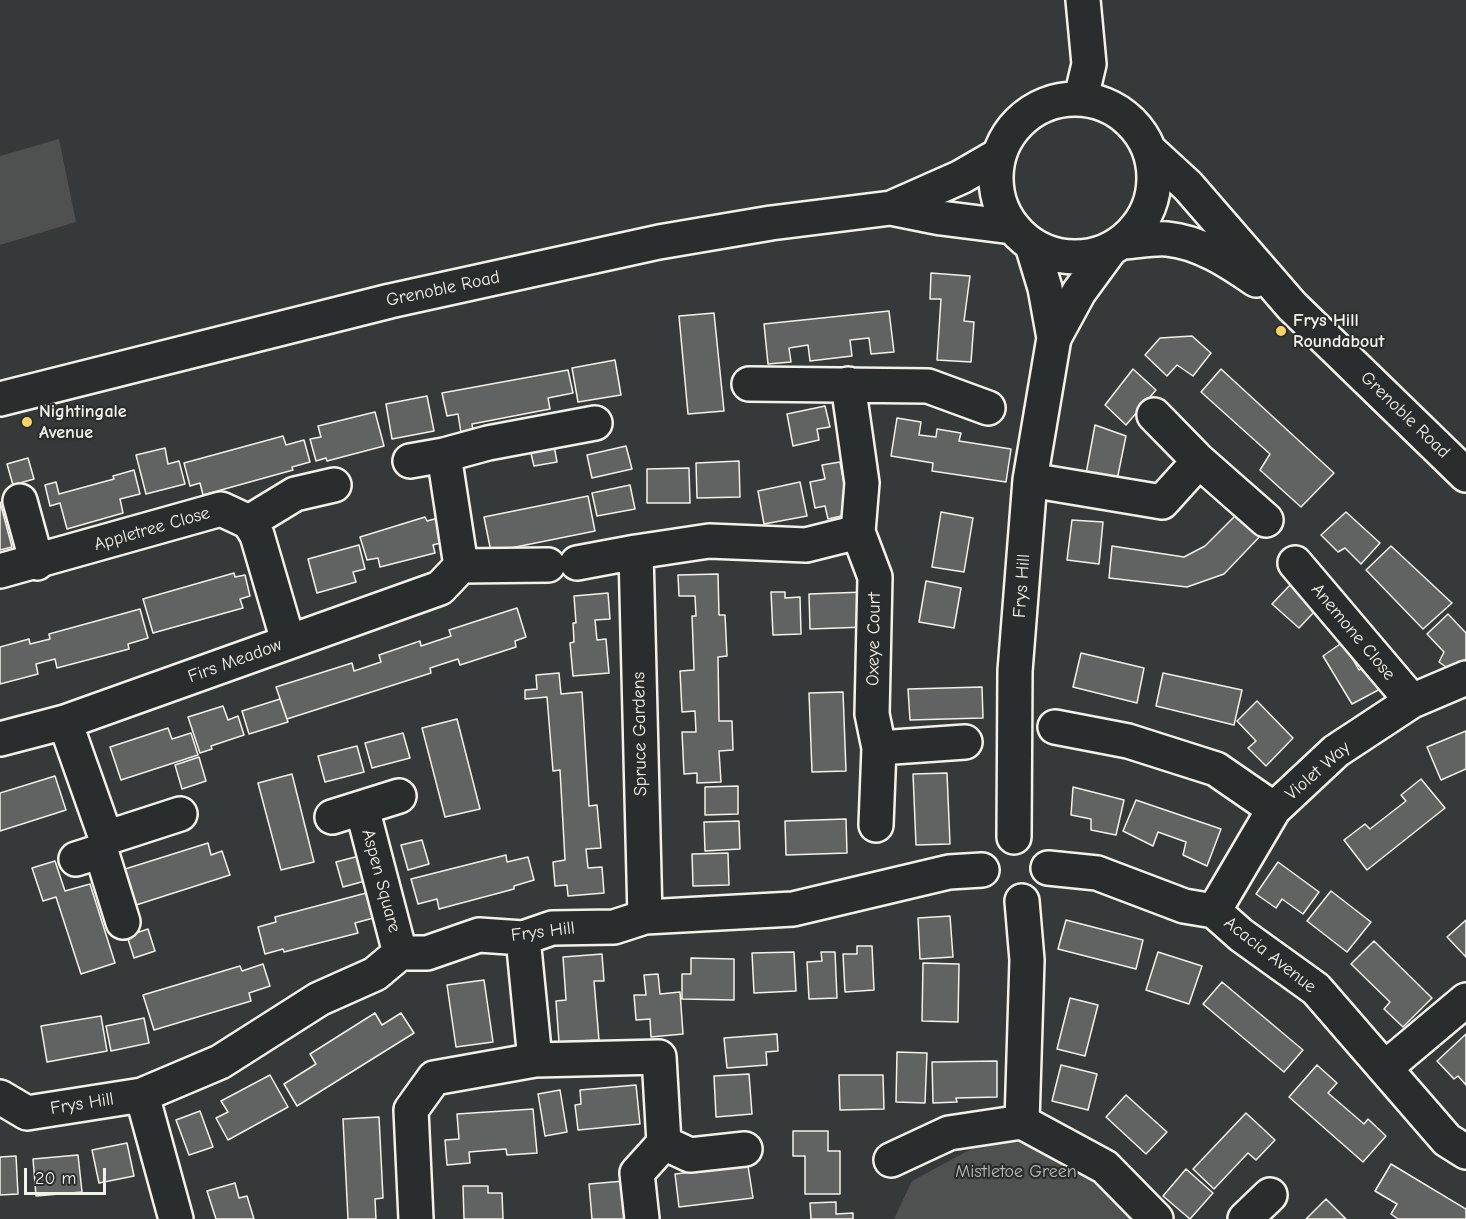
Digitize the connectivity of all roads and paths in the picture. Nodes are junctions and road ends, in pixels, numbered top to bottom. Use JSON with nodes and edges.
{"nodes":[{"id":1,"x":1083,"y":0,"type":"edge"},
{"id":2,"x":1081,"y":98,"type":"junction"},
{"id":3,"x":1151,"y":152,"type":"junction"},
{"id":4,"x":999,"y":155,"type":"junction"},
{"id":5,"x":891,"y":208,"type":"junction"},
{"id":6,"x":1022,"y":236,"type":"junction"},
{"id":7,"x":1117,"y":246,"type":"junction"},
{"id":8,"x":1292,"y":306,"type":"junction"},
{"id":9,"x":1054,"y":338,"type":"junction"},
{"id":10,"x":748,"y":384,"type":"dead end"},
{"id":11,"x":848,"y":384,"type":"junction"},
{"id":12,"x":0,"y":399,"type":"edge"},
{"id":13,"x":988,"y":408,"type":"dead end"},
{"id":14,"x":1154,"y":415,"type":"dead end"},
{"id":15,"x":595,"y":423,"type":"dead end"},
{"id":16,"x":444,"y":455,"type":"junction"},
{"id":17,"x":410,"y":461,"type":"dead end"},
{"id":18,"x":1199,"y":461,"type":"junction"},
{"id":19,"x":1466,"y":475,"type":"edge"},
{"id":20,"x":1030,"y":480,"type":"junction"},
{"id":21,"x":334,"y":484,"type":"dead end"},
{"id":22,"x":20,"y":501,"type":"dead end"},
{"id":23,"x":1266,"y":520,"type":"dead end"},
{"id":24,"x":249,"y":522,"type":"junction"},
{"id":25,"x":858,"y":532,"type":"junction"},
{"id":26,"x":636,"y":552,"type":"junction"},
{"id":27,"x":1295,"y":562,"type":"dead end"},
{"id":28,"x":37,"y":563,"type":"junction"},
{"id":29,"x":461,"y":566,"type":"junction"},
{"id":30,"x":0,"y":571,"type":"edge"},
{"id":31,"x":288,"y":641,"type":"junction"},
{"id":32,"x":1466,"y":678,"type":"edge"},
{"id":33,"x":1412,"y":701,"type":"junction"},
{"id":34,"x":65,"y":722,"type":"junction"},
{"id":35,"x":1055,"y":727,"type":"dead end"},
{"id":36,"x":0,"y":739,"type":"edge"},
{"id":37,"x":965,"y":742,"type":"dead end"},
{"id":38,"x":879,"y":748,"type":"junction"},
{"id":39,"x":399,"y":795,"type":"dead end"},
{"id":40,"x":1274,"y":809,"type":"junction"},
{"id":41,"x":180,"y":814,"type":"dead end"},
{"id":42,"x":876,"y":825,"type":"dead end"},
{"id":43,"x":1014,"y":837,"type":"junction"},
{"id":44,"x":95,"y":850,"type":"junction"},
{"id":45,"x":1048,"y":868,"type":"junction"},
{"id":46,"x":982,"y":870,"type":"junction"},
{"id":47,"x":1022,"y":902,"type":"junction"},
{"id":48,"x":1214,"y":911,"type":"junction"},
{"id":49,"x":645,"y":917,"type":"junction"},
{"id":50,"x":123,"y":922,"type":"dead end"},
{"id":51,"x":523,"y":938,"type":"junction"},
{"id":52,"x":400,"y":953,"type":"junction"},
{"id":53,"x":1466,"y":1000,"type":"edge"},
{"id":54,"x":535,"y":1059,"type":"junction"},
{"id":55,"x":1384,"y":1068,"type":"junction"},
{"id":56,"x":142,"y":1095,"type":"junction"},
{"id":57,"x":0,"y":1097,"type":"edge"},
{"id":58,"x":1022,"y":1122,"type":"junction"},
{"id":59,"x":664,"y":1143,"type":"junction"},
{"id":60,"x":745,"y":1149,"type":"dead end"},
{"id":61,"x":1466,"y":1152,"type":"edge"},
{"id":62,"x":891,"y":1160,"type":"dead end"},
{"id":63,"x":1270,"y":1195,"type":"dead end"},
{"id":64,"x":176,"y":1219,"type":"edge"},
{"id":65,"x":416,"y":1219,"type":"edge"},
{"id":66,"x":642,"y":1219,"type":"edge"},
{"id":67,"x":1156,"y":1219,"type":"edge"},
{"id":68,"x":1245,"y":1219,"type":"edge"}],
"edges":[{"from":1,"to":2,"type":"street"},
{"from":2,"to":3,"type":"street"},
{"from":2,"to":4,"type":"street"},
{"from":3,"to":7,"type":"street"},
{"from":3,"to":8,"type":"street","name":"Grenoble Road"},
{"from":4,"to":5,"type":"street","name":"Grenoble Road"},
{"from":4,"to":6,"type":"street"},
{"from":5,"to":6,"type":"street","name":"Grenoble Road"},
{"from":5,"to":12,"type":"street","name":"Grenoble Road"},
{"from":6,"to":7,"type":"street"},
{"from":6,"to":9,"type":"street","name":"Frys Hill"},
{"from":7,"to":8,"type":"street","name":"Grenoble Road"},
{"from":7,"to":9,"type":"street","name":"Frys Hill"},
{"from":8,"to":19,"type":"street","name":"Grenoble Road"},
{"from":9,"to":20,"type":"street","name":"Frys Hill"},
{"from":10,"to":11,"type":"street"},
{"from":11,"to":13,"type":"street"},
{"from":11,"to":25,"type":"street"},
{"from":14,"to":18,"type":"street"},
{"from":15,"to":16,"type":"street"},
{"from":16,"to":17,"type":"street"},
{"from":16,"to":29,"type":"street"},
{"from":18,"to":20,"type":"street"},
{"from":18,"to":23,"type":"street"},
{"from":20,"to":43,"type":"street","name":"Frys Hill"},
{"from":21,"to":24,"type":"street"},
{"from":22,"to":28,"type":"street"},
{"from":24,"to":28,"type":"street","name":"Appletree Close"},
{"from":24,"to":31,"type":"street"},
{"from":25,"to":26,"type":"street"},
{"from":25,"to":38,"type":"street","name":"Oxeye Court"},
{"from":26,"to":29,"type":"street"},
{"from":26,"to":49,"type":"street","name":"Spruce Gardens"},
{"from":27,"to":33,"type":"street","name":"Anemone Close"},
{"from":28,"to":30,"type":"street","name":"Appletree Close"},
{"from":29,"to":31,"type":"street","name":"Firs Meadow"},
{"from":31,"to":34,"type":"street","name":"Firs Meadow"},
{"from":32,"to":33,"type":"street","name":"Violet Way"},
{"from":33,"to":40,"type":"street","name":"Violet Way"},
{"from":34,"to":36,"type":"street","name":"Firs Meadow"},
{"from":34,"to":44,"type":"street"},
{"from":35,"to":40,"type":"street"},
{"from":37,"to":38,"type":"street"},
{"from":38,"to":42,"type":"street","name":"Oxeye Court"},
{"from":39,"to":52,"type":"street","name":"Aspen Square"},
{"from":40,"to":48,"type":"street","name":"Violet Way"},
{"from":41,"to":44,"type":"street"},
{"from":43,"to":45,"type":"street"},
{"from":43,"to":46,"type":"street"},
{"from":44,"to":50,"type":"street"},
{"from":45,"to":47,"type":"street"},
{"from":45,"to":48,"type":"street","name":"Acacia Avenue"},
{"from":46,"to":47,"type":"street"},
{"from":46,"to":49,"type":"street","name":"Frys Hill"},
{"from":47,"to":58,"type":"street"},
{"from":48,"to":55,"type":"street","name":"Acacia Avenue"},
{"from":49,"to":51,"type":"street","name":"Frys Hill"},
{"from":51,"to":52,"type":"street","name":"Frys Hill"},
{"from":51,"to":54,"type":"street"},
{"from":52,"to":56,"type":"street","name":"Frys Hill"},
{"from":53,"to":55,"type":"street"},
{"from":54,"to":59,"type":"street"},
{"from":54,"to":65,"type":"street"},
{"from":55,"to":61,"type":"street","name":"Acacia Avenue"},
{"from":56,"to":57,"type":"street","name":"Frys Hill"},
{"from":56,"to":64,"type":"street"},
{"from":58,"to":62,"type":"street"},
{"from":58,"to":67,"type":"street"},
{"from":59,"to":60,"type":"street"},
{"from":59,"to":66,"type":"street"},
{"from":63,"to":68,"type":"street"}]}
